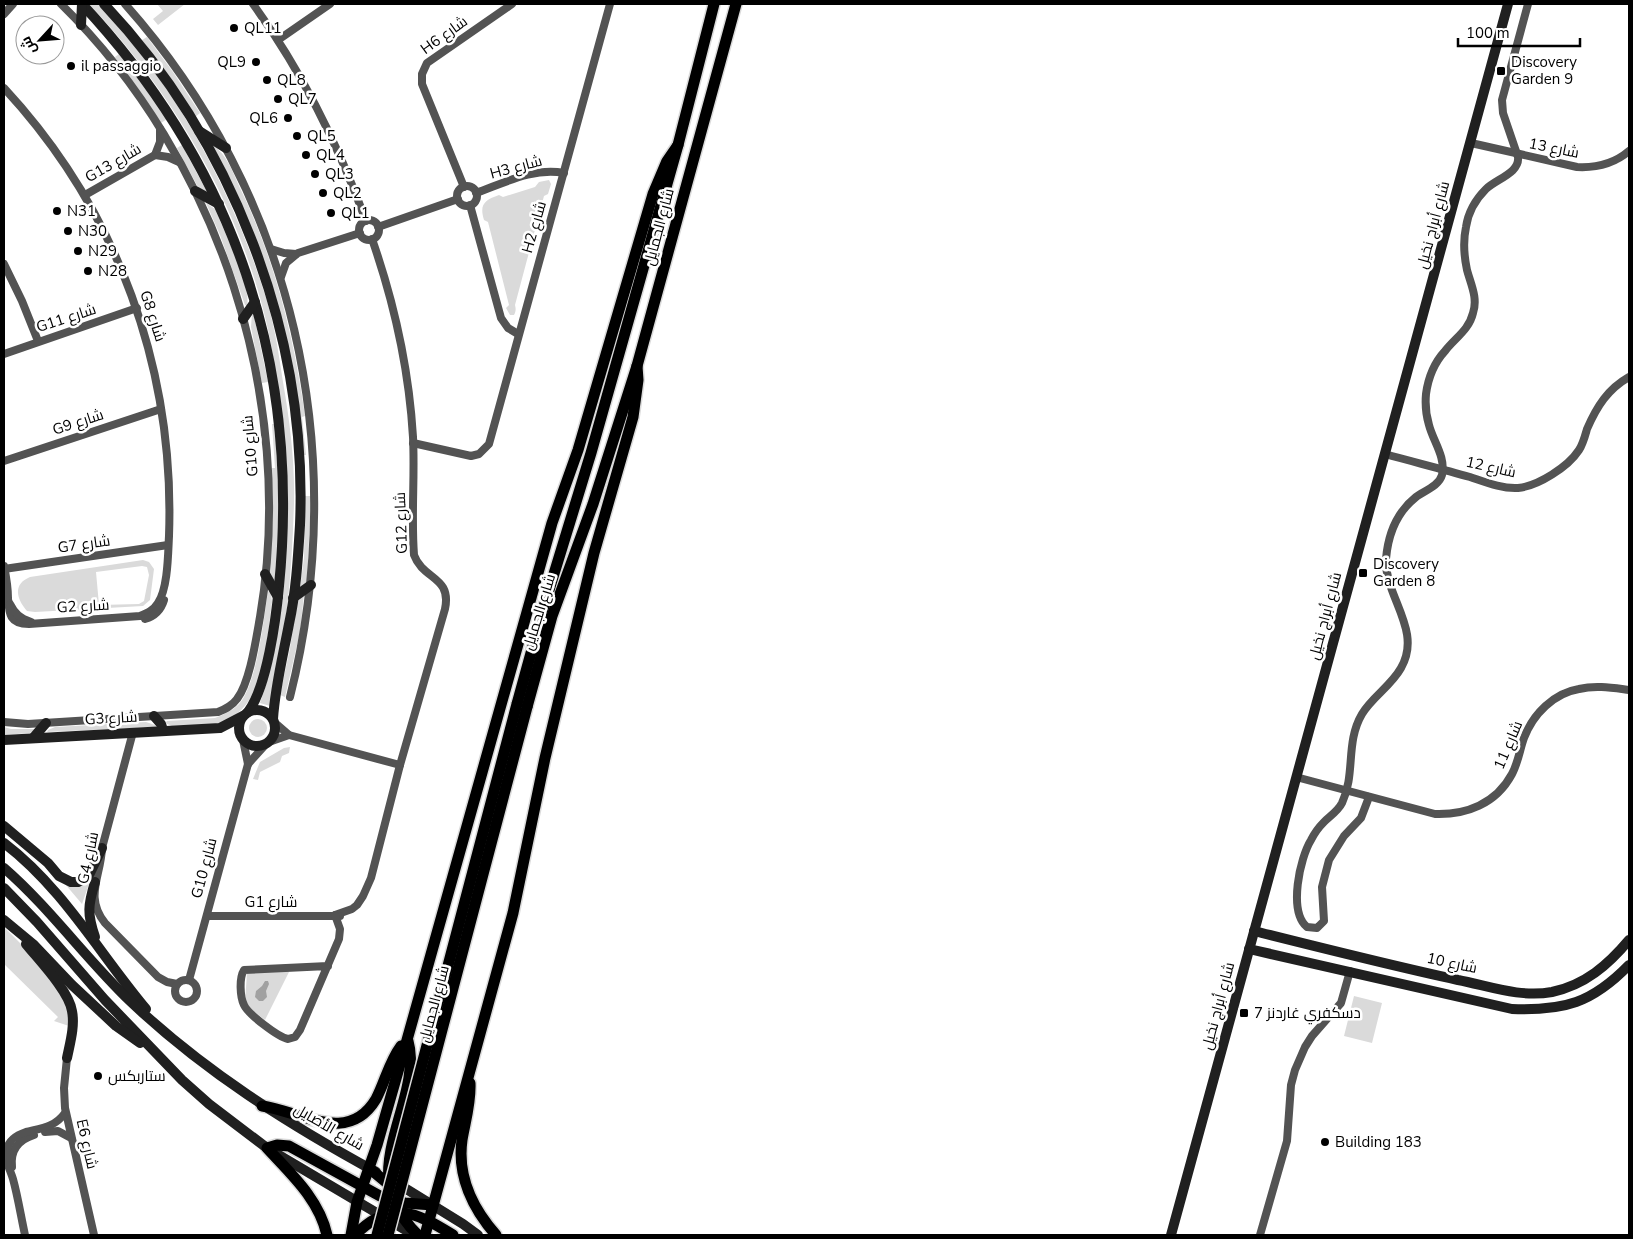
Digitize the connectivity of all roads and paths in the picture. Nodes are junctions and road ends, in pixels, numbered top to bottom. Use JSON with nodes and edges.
{"nodes":[{"id":1,"x":13,"y":4,"type":"edge"},
{"id":2,"x":61,"y":4,"type":"edge"},
{"id":3,"x":82,"y":4,"type":"edge"},
{"id":4,"x":104,"y":4,"type":"edge"},
{"id":5,"x":125,"y":4,"type":"edge"},
{"id":6,"x":253,"y":4,"type":"edge"},
{"id":7,"x":330,"y":4,"type":"edge"},
{"id":8,"x":512,"y":4,"type":"edge"},
{"id":9,"x":610,"y":4,"type":"edge"},
{"id":10,"x":714,"y":4,"type":"edge"},
{"id":11,"x":736,"y":4,"type":"edge"},
{"id":12,"x":1508,"y":4,"type":"edge"},
{"id":13,"x":1528,"y":4,"type":"edge"},
{"id":14,"x":4,"y":14,"type":"edge"},
{"id":15,"x":81,"y":25,"type":"junction"},
{"id":16,"x":278,"y":40,"type":"junction"},
{"id":17,"x":4,"y":88,"type":"edge"},
{"id":18,"x":160,"y":128,"type":"junction"},
{"id":19,"x":198,"y":130,"type":"junction"},
{"id":20,"x":1471,"y":143,"type":"junction"},
{"id":21,"x":678,"y":145,"type":"junction"},
{"id":22,"x":226,"y":148,"type":"junction"},
{"id":23,"x":1629,"y":151,"type":"edge"},
{"id":24,"x":1517,"y":154,"type":"junction"},
{"id":25,"x":155,"y":155,"type":"junction"},
{"id":26,"x":179,"y":162,"type":"junction"},
{"id":27,"x":564,"y":173,"type":"junction"},
{"id":28,"x":464,"y":187,"type":"junction"},
{"id":29,"x":195,"y":192,"type":"junction"},
{"id":30,"x":476,"y":193,"type":"junction"},
{"id":31,"x":85,"y":195,"type":"junction"},
{"id":32,"x":458,"y":199,"type":"junction"},
{"id":33,"x":219,"y":204,"type":"junction"},
{"id":34,"x":470,"y":205,"type":"junction"},
{"id":35,"x":366,"y":221,"type":"junction"},
{"id":36,"x":378,"y":226,"type":"junction"},
{"id":37,"x":360,"y":233,"type":"junction"},
{"id":38,"x":372,"y":239,"type":"junction"},
{"id":39,"x":271,"y":248,"type":"junction"},
{"id":40,"x":298,"y":254,"type":"junction"},
{"id":41,"x":4,"y":264,"type":"edge"},
{"id":42,"x":280,"y":277,"type":"junction"},
{"id":43,"x":255,"y":302,"type":"junction"},
{"id":44,"x":137,"y":308,"type":"junction"},
{"id":45,"x":243,"y":319,"type":"junction"},
{"id":46,"x":518,"y":334,"type":"junction"},
{"id":47,"x":38,"y":341,"type":"junction"},
{"id":48,"x":4,"y":354,"type":"edge"},
{"id":49,"x":637,"y":366,"type":"junction"},
{"id":50,"x":1629,"y":376,"type":"edge"},
{"id":51,"x":161,"y":409,"type":"junction"},
{"id":52,"x":413,"y":443,"type":"junction"},
{"id":53,"x":1385,"y":454,"type":"junction"},
{"id":54,"x":4,"y":461,"type":"edge"},
{"id":55,"x":1442,"y":470,"type":"junction"},
{"id":56,"x":168,"y":545,"type":"junction"},
{"id":57,"x":4,"y":568,"type":"edge"},
{"id":58,"x":265,"y":574,"type":"junction"},
{"id":59,"x":311,"y":585,"type":"junction"},
{"id":60,"x":164,"y":589,"type":"joint"},
{"id":61,"x":278,"y":597,"type":"junction"},
{"id":62,"x":293,"y":598,"type":"junction"},
{"id":63,"x":1629,"y":690,"type":"edge"},
{"id":64,"x":290,"y":697,"type":"dead end"},
{"id":65,"x":522,"y":706,"type":"junction"},
{"id":66,"x":246,"y":714,"type":"junction"},
{"id":67,"x":154,"y":716,"type":"junction"},
{"id":68,"x":274,"y":721,"type":"junction"},
{"id":69,"x":4,"y":722,"type":"edge"},
{"id":70,"x":46,"y":723,"type":"junction"},
{"id":71,"x":220,"y":728,"type":"junction"},
{"id":72,"x":163,"y":730,"type":"junction"},
{"id":73,"x":133,"y":732,"type":"junction"},
{"id":74,"x":289,"y":735,"type":"junction"},
{"id":75,"x":34,"y":738,"type":"junction"},
{"id":76,"x":242,"y":739,"type":"junction"},
{"id":77,"x":4,"y":740,"type":"edge"},
{"id":78,"x":267,"y":743,"type":"junction"},
{"id":79,"x":248,"y":764,"type":"junction"},
{"id":80,"x":400,"y":766,"type":"junction"},
{"id":81,"x":1296,"y":778,"type":"junction"},
{"id":82,"x":1346,"y":791,"type":"junction"},
{"id":83,"x":1370,"y":797,"type":"junction"},
{"id":84,"x":4,"y":826,"type":"edge"},
{"id":85,"x":4,"y":843,"type":"edge"},
{"id":86,"x":102,"y":848,"type":"junction"},
{"id":87,"x":4,"y":868,"type":"edge"},
{"id":88,"x":95,"y":882,"type":"junction"},
{"id":89,"x":4,"y":888,"type":"edge"},
{"id":90,"x":207,"y":916,"type":"junction"},
{"id":91,"x":335,"y":916,"type":"junction"},
{"id":92,"x":7,"y":923,"type":"edge"},
{"id":93,"x":1254,"y":931,"type":"junction"},
{"id":94,"x":1629,"y":940,"type":"edge"},
{"id":95,"x":99,"y":947,"type":"junction"},
{"id":96,"x":1250,"y":949,"type":"junction"},
{"id":97,"x":1355,"y":957,"type":"junction"},
{"id":98,"x":1629,"y":965,"type":"edge"},
{"id":99,"x":328,"y":966,"type":"junction"},
{"id":100,"x":1338,"y":969,"type":"junction"},
{"id":101,"x":1350,"y":971,"type":"junction"},
{"id":102,"x":189,"y":980,"type":"junction"},
{"id":103,"x":177,"y":984,"type":"junction"},
{"id":104,"x":170,"y":1035,"type":"junction"},
{"id":105,"x":407,"y":1040,"type":"junction"},
{"id":106,"x":158,"y":1055,"type":"junction"},
{"id":107,"x":66,"y":1063,"type":"joint"},
{"id":108,"x":468,"y":1074,"type":"junction"},
{"id":109,"x":262,"y":1106,"type":"junction"},
{"id":110,"x":66,"y":1112,"type":"junction"},
{"id":111,"x":68,"y":1122,"type":"junction"},
{"id":112,"x":53,"y":1127,"type":"junction"},
{"id":113,"x":71,"y":1138,"type":"junction"},
{"id":114,"x":267,"y":1148,"type":"junction"},
{"id":115,"x":369,"y":1168,"type":"junction"},
{"id":116,"x":389,"y":1181,"type":"junction"},
{"id":117,"x":362,"y":1186,"type":"junction"},
{"id":118,"x":357,"y":1202,"type":"junction"},
{"id":119,"x":433,"y":1205,"type":"junction"},
{"id":120,"x":402,"y":1207,"type":"junction"},
{"id":121,"x":382,"y":1216,"type":"junction"},
{"id":122,"x":428,"y":1221,"type":"junction"},
{"id":123,"x":412,"y":1233,"type":"edge"},
{"id":124,"x":25,"y":1235,"type":"edge"},
{"id":125,"x":94,"y":1235,"type":"edge"},
{"id":126,"x":327,"y":1235,"type":"edge"},
{"id":127,"x":351,"y":1235,"type":"edge"},
{"id":128,"x":355,"y":1235,"type":"edge"},
{"id":129,"x":377,"y":1235,"type":"edge"},
{"id":130,"x":388,"y":1235,"type":"edge"},
{"id":131,"x":425,"y":1235,"type":"edge"},
{"id":132,"x":453,"y":1235,"type":"edge"},
{"id":133,"x":478,"y":1235,"type":"edge"},
{"id":134,"x":496,"y":1235,"type":"edge"},
{"id":135,"x":1171,"y":1235,"type":"edge"},
{"id":136,"x":1260,"y":1235,"type":"edge"}],
"edges":[{"from":1,"to":14,"type":"street"},
{"from":2,"to":15,"type":"street","name":"G10 شارع"},
{"from":3,"to":15,"type":"street"},
{"from":3,"to":33,"type":"street","name":"G10 شارع"},
{"from":4,"to":19,"type":"street"},
{"from":5,"to":22,"type":"street"},
{"from":6,"to":16,"type":"street"},
{"from":7,"to":16,"type":"street"},
{"from":8,"to":28,"type":"street","name":"H6 شارع"},
{"from":9,"to":27,"type":"street","name":"H2 شارع"},
{"from":10,"to":21,"type":"main road","name":"شارع الجمايل"},
{"from":11,"to":49,"type":"main road","name":"شارع الجمايل"},
{"from":12,"to":20,"type":"street","name":"شارع أبراج نخيل"},
{"from":13,"to":24,"type":"street"},
{"from":15,"to":18,"type":"street","name":"G10 شارع"},
{"from":16,"to":35,"type":"street"},
{"from":17,"to":31,"type":"street","name":"G8 شارع"},
{"from":18,"to":25,"type":"street","name":"G13 شارع"},
{"from":18,"to":26,"type":"street","name":"G10 شارع"},
{"from":19,"to":22,"type":"street"},
{"from":19,"to":62,"type":"street"},
{"from":20,"to":24,"type":"street","name":"شارع 13"},
{"from":20,"to":53,"type":"street","name":"شارع أبراج نخيل"},
{"from":21,"to":65,"type":"main road","name":"شارع الجمايل"},
{"from":21,"to":105,"type":"main road"},
{"from":22,"to":39,"type":"street"},
{"from":23,"to":24,"type":"street","name":"شارع 13"},
{"from":24,"to":55,"type":"street"},
{"from":25,"to":26,"type":"street","name":"G13 شارع"},
{"from":25,"to":31,"type":"street","name":"G13 شارع"},
{"from":26,"to":29,"type":"street","name":"G10 شارع"},
{"from":27,"to":30,"type":"street","name":"H3 شارع"},
{"from":27,"to":46,"type":"street","name":"H2 شارع"},
{"from":28,"to":30,"type":"street"},
{"from":28,"to":32,"type":"street"},
{"from":29,"to":33,"type":"street"},
{"from":29,"to":45,"type":"street","name":"G10 شارع"},
{"from":30,"to":34,"type":"street"},
{"from":31,"to":44,"type":"street","name":"G8 شارع"},
{"from":32,"to":34,"type":"street"},
{"from":32,"to":36,"type":"street"},
{"from":33,"to":43,"type":"street","name":"G10 شارع"},
{"from":34,"to":46,"type":"street"},
{"from":35,"to":36,"type":"street"},
{"from":35,"to":37,"type":"street"},
{"from":36,"to":38,"type":"street"},
{"from":37,"to":38,"type":"street"},
{"from":37,"to":40,"type":"street"},
{"from":38,"to":52,"type":"street","name":"G12 شارع"},
{"from":39,"to":40,"type":"street"},
{"from":39,"to":42,"type":"street"},
{"from":40,"to":42,"type":"street"},
{"from":41,"to":47,"type":"street"},
{"from":42,"to":59,"type":"street"},
{"from":43,"to":45,"type":"street"},
{"from":43,"to":61,"type":"street","name":"G10 شارع"},
{"from":44,"to":47,"type":"street","name":"G11 شارع"},
{"from":44,"to":51,"type":"street","name":"G8 شارع"},
{"from":45,"to":58,"type":"street","name":"G10 شارع"},
{"from":46,"to":52,"type":"street","name":"H2 شارع"},
{"from":47,"to":48,"type":"street","name":"G11 شارع"},
{"from":49,"to":65,"type":"main road","name":"شارع الجمايل"},
{"from":49,"to":108,"type":"main road"},
{"from":50,"to":55,"type":"street","name":"شارع 12"},
{"from":51,"to":54,"type":"street","name":"G9 شارع"},
{"from":51,"to":56,"type":"street","name":"G8 شارع"},
{"from":52,"to":80,"type":"street","name":"G12 شارع"},
{"from":53,"to":55,"type":"street","name":"شارع 12"},
{"from":53,"to":81,"type":"street","name":"شارع أبراج نخيل"},
{"from":55,"to":82,"type":"street"},
{"from":56,"to":57,"type":"street","name":"G7 شارع"},
{"from":56,"to":60,"type":"street","name":"G8 شارع"},
{"from":57,"to":60,"type":"street","name":"G2 شارع"},
{"from":58,"to":61,"type":"street"},
{"from":58,"to":67,"type":"street","name":"G10 شارع"},
{"from":59,"to":62,"type":"street"},
{"from":59,"to":64,"type":"street"},
{"from":61,"to":66,"type":"street","name":"G10 شارع"},
{"from":62,"to":68,"type":"street"},
{"from":63,"to":83,"type":"street","name":"شارع 11"},
{"from":65,"to":129,"type":"main road","name":"شارع الجمايل","bridge":true},
{"from":65,"to":130,"type":"main road","name":"شارع الجمايل","bridge":true},
{"from":66,"to":68,"type":"street"},
{"from":66,"to":71,"type":"street","name":"G3 شارع"},
{"from":66,"to":76,"type":"street"},
{"from":67,"to":70,"type":"street","name":"G10 شارع"},
{"from":67,"to":72,"type":"street"},
{"from":68,"to":74,"type":"street"},
{"from":68,"to":78,"type":"street"},
{"from":69,"to":70,"type":"street","name":"G10 شارع"},
{"from":70,"to":75,"type":"street"},
{"from":71,"to":72,"type":"street","name":"G3 شارع"},
{"from":71,"to":76,"type":"street","name":"G3 شارع"},
{"from":72,"to":73,"type":"street","name":"G3 شارع"},
{"from":73,"to":75,"type":"street","name":"G3 شارع"},
{"from":73,"to":86,"type":"street","name":"G4 شارع"},
{"from":74,"to":78,"type":"street"},
{"from":74,"to":80,"type":"street"},
{"from":75,"to":77,"type":"street","name":"G3 شارع"},
{"from":76,"to":78,"type":"street"},
{"from":76,"to":79,"type":"street","name":"G10 شارع"},
{"from":78,"to":79,"type":"street","name":"G10 شارع"},
{"from":79,"to":90,"type":"street","name":"G10 شارع"},
{"from":80,"to":91,"type":"street","name":"G12 شارع"},
{"from":81,"to":82,"type":"street","name":"شارع 11"},
{"from":81,"to":93,"type":"street","name":"شارع أبراج نخيل"},
{"from":82,"to":83,"type":"street","name":"شارع 11"},
{"from":82,"to":83,"type":"street"},
{"from":84,"to":86,"type":"street"},
{"from":85,"to":95,"type":"street","name":"شارع الأصايل"},
{"from":86,"to":88,"type":"street","name":"G4 شارع"},
{"from":87,"to":104,"type":"street","name":"شارع الأصايل"},
{"from":88,"to":95,"type":"street"},
{"from":88,"to":103,"type":"street","name":"G4 شارع"},
{"from":89,"to":106,"type":"street"},
{"from":90,"to":91,"type":"street","name":"G1 شارع"},
{"from":90,"to":102,"type":"street","name":"G10 شارع"},
{"from":91,"to":99,"type":"street"},
{"from":92,"to":106,"type":"street"},
{"from":92,"to":107,"type":"street"},
{"from":93,"to":96,"type":"street","name":"شارع أبراج نخيل"},
{"from":93,"to":97,"type":"street","name":"شارع 10"},
{"from":94,"to":97,"type":"street","name":"شارع 10"},
{"from":95,"to":104,"type":"street","name":"شارع الأصايل"},
{"from":96,"to":100,"type":"street","name":"شارع 10"},
{"from":96,"to":135,"type":"street","name":"شارع أبراج نخيل"},
{"from":97,"to":100,"type":"street"},
{"from":98,"to":101,"type":"street","name":"شارع 10"},
{"from":99,"to":99,"type":"street"},
{"from":100,"to":101,"type":"street","name":"شارع 10"},
{"from":101,"to":136,"type":"street"},
{"from":102,"to":103,"type":"street"},
{"from":102,"to":103,"type":"street"},
{"from":104,"to":109,"type":"street","name":"شارع الأصايل"},
{"from":105,"to":109,"type":"main road"},
{"from":105,"to":115,"type":"main road"},
{"from":105,"to":116,"type":"main road"},
{"from":106,"to":114,"type":"street"},
{"from":107,"to":110,"type":"street","name":"E6 شارع"},
{"from":108,"to":119,"type":"main road"},
{"from":108,"to":134,"type":"main road"},
{"from":109,"to":115,"type":"street","name":"شارع الأصايل"},
{"from":110,"to":111,"type":"street","name":"E6 شارع"},
{"from":110,"to":112,"type":"street"},
{"from":111,"to":112,"type":"street"},
{"from":111,"to":113,"type":"street","name":"E6 شارع"},
{"from":112,"to":113,"type":"street"},
{"from":112,"to":124,"type":"street"},
{"from":113,"to":125,"type":"street","name":"E6 شارع"},
{"from":114,"to":117,"type":"main road"},
{"from":114,"to":118,"type":"street"},
{"from":114,"to":126,"type":"main road"},
{"from":115,"to":116,"type":"main road"},
{"from":115,"to":117,"type":"main road"},
{"from":116,"to":119,"type":"street"},
{"from":116,"to":120,"type":"main road"},
{"from":117,"to":118,"type":"main road"},
{"from":117,"to":120,"type":"main road"},
{"from":118,"to":121,"type":"street"},
{"from":118,"to":127,"type":"main road"},
{"from":119,"to":120,"type":"main road"},
{"from":119,"to":122,"type":"main road"},
{"from":119,"to":133,"type":"street"},
{"from":120,"to":121,"type":"main road"},
{"from":120,"to":122,"type":"main road"},
{"from":120,"to":123,"type":"main road"},
{"from":121,"to":123,"type":"street"},
{"from":121,"to":128,"type":"main road"},
{"from":122,"to":131,"type":"main road"},
{"from":122,"to":132,"type":"main road"}]}
